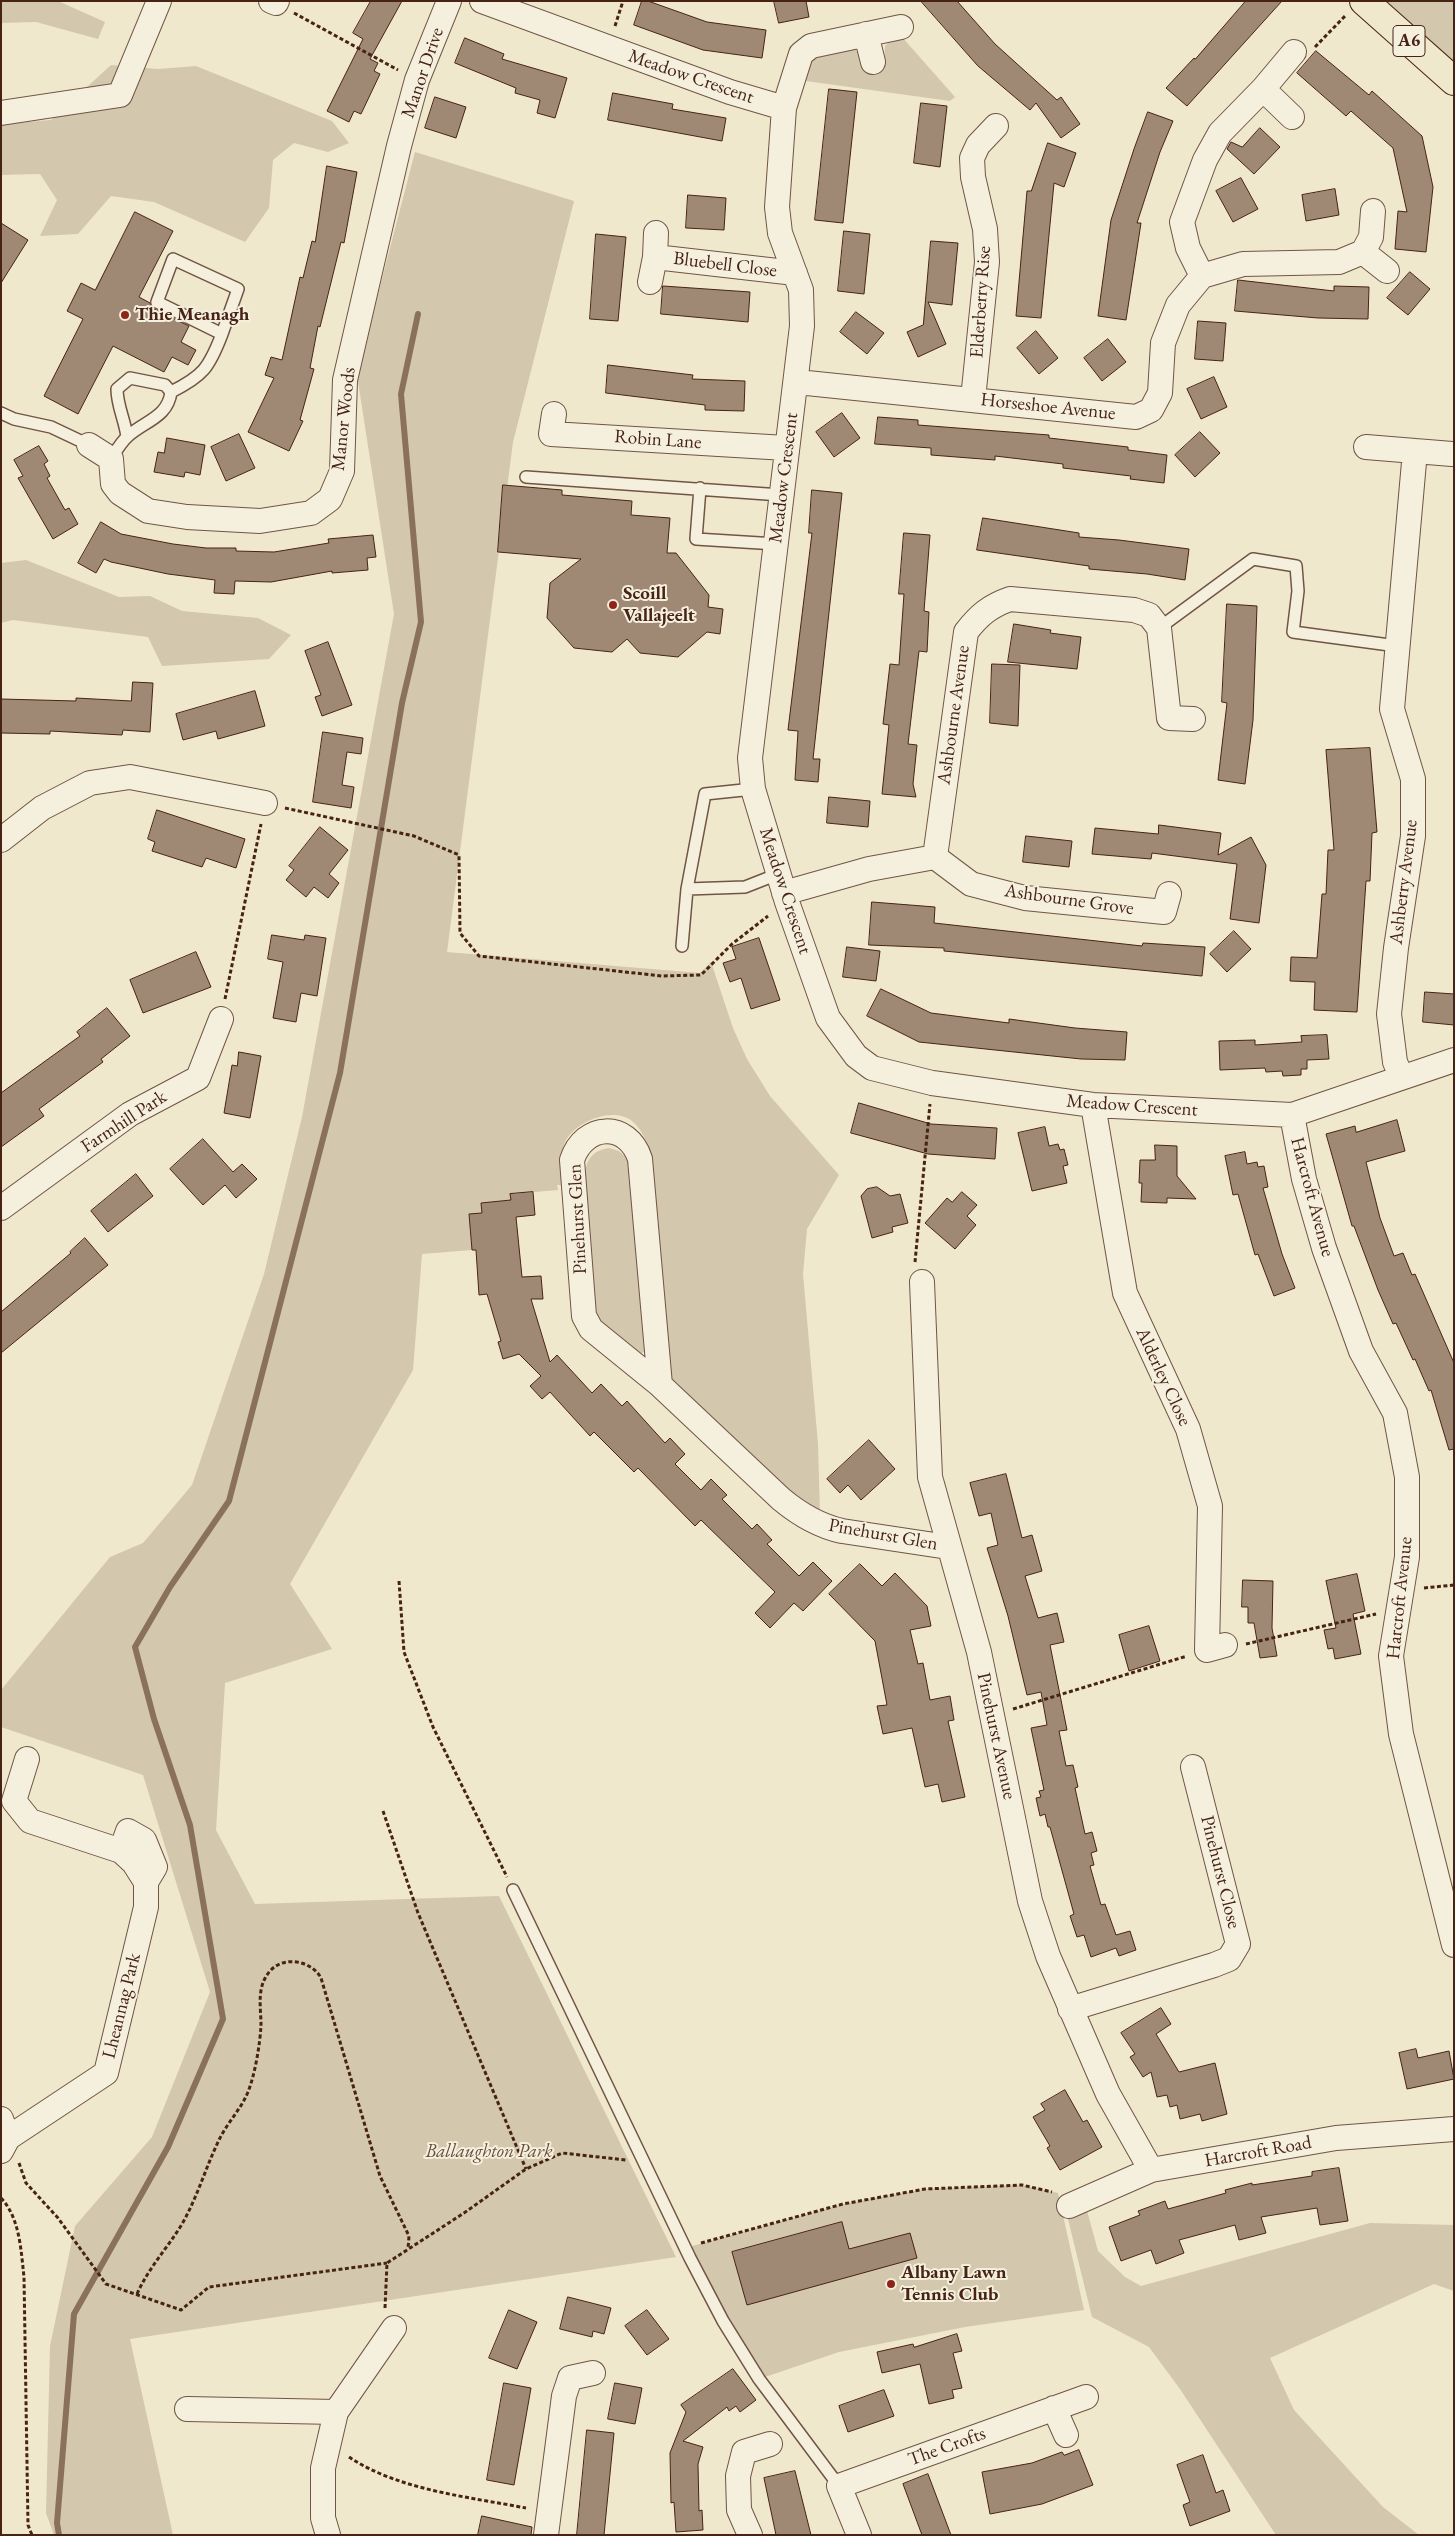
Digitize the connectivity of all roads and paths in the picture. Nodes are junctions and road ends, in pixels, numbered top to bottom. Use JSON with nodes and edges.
{"nodes":[{"id":1,"x":159,"y":1,"type":"edge"},
{"id":2,"x":449,"y":1,"type":"edge"},
{"id":3,"x":623,"y":1,"type":"edge"},
{"id":4,"x":1364,"y":1,"type":"edge"},
{"id":5,"x":275,"y":2,"type":"edge"},
{"id":6,"x":491,"y":3,"type":"edge"},
{"id":7,"x":901,"y":27,"type":"dead end"},
{"id":8,"x":866,"y":34,"type":"junction"},
{"id":9,"x":606,"y":38,"type":"junction"},
{"id":10,"x":1294,"y":52,"type":"dead end"},
{"id":11,"x":873,"y":62,"type":"dead end"},
{"id":12,"x":417,"y":80,"type":"junction"},
{"id":13,"x":1454,"y":81,"type":"edge"},
{"id":14,"x":1263,"y":89,"type":"junction"},
{"id":15,"x":784,"y":108,"type":"junction"},
{"id":16,"x":1,"y":113,"type":"edge"},
{"id":17,"x":1292,"y":117,"type":"dead end"},
{"id":18,"x":997,"y":126,"type":"dead end"},
{"id":19,"x":399,"y":146,"type":"joint"},
{"id":20,"x":1373,"y":211,"type":"dead end"},
{"id":21,"x":656,"y":233,"type":"dead end"},
{"id":22,"x":1363,"y":252,"type":"junction"},
{"id":23,"x":654,"y":257,"type":"junction"},
{"id":24,"x":1387,"y":271,"type":"dead end"},
{"id":25,"x":795,"y":273,"type":"junction"},
{"id":26,"x":1202,"y":276,"type":"junction"},
{"id":27,"x":650,"y":282,"type":"dead end"},
{"id":28,"x":222,"y":334,"type":"junction"},
{"id":29,"x":796,"y":384,"type":"junction"},
{"id":30,"x":171,"y":392,"type":"junction"},
{"id":31,"x":973,"y":399,"type":"junction"},
{"id":32,"x":1,"y":414,"type":"edge"},
{"id":33,"x":554,"y":414,"type":"dead end"},
{"id":34,"x":127,"y":437,"type":"junction"},
{"id":35,"x":89,"y":445,"type":"joint"},
{"id":36,"x":1366,"y":447,"type":"dead end"},
{"id":37,"x":786,"y":448,"type":"junction"},
{"id":38,"x":1415,"y":451,"type":"junction"},
{"id":39,"x":1452,"y":454,"type":"dead end"},
{"id":40,"x":111,"y":458,"type":"junction"},
{"id":41,"x":526,"y":477,"type":"dead end"},
{"id":42,"x":700,"y":488,"type":"junction"},
{"id":43,"x":781,"y":495,"type":"junction"},
{"id":44,"x":776,"y":544,"type":"junction"},
{"id":45,"x":1159,"y":628,"type":"junction"},
{"id":46,"x":1397,"y":646,"type":"junction"},
{"id":47,"x":1193,"y":719,"type":"dead end"},
{"id":48,"x":753,"y":789,"type":"junction"},
{"id":49,"x":265,"y":804,"type":"junction"},
{"id":50,"x":1,"y":840,"type":"edge"},
{"id":51,"x":935,"y":857,"type":"junction"},
{"id":52,"x":783,"y":889,"type":"junction"},
{"id":53,"x":687,"y":890,"type":"junction"},
{"id":54,"x":1169,"y":894,"type":"dead end"},
{"id":55,"x":682,"y":946,"type":"dead end"},
{"id":56,"x":221,"y":1019,"type":"joint"},
{"id":57,"x":1454,"y":1060,"type":"edge"},
{"id":58,"x":1401,"y":1076,"type":"junction"},
{"id":59,"x":932,"y":1083,"type":"junction"},
{"id":60,"x":1093,"y":1105,"type":"junction"},
{"id":61,"x":1292,"y":1115,"type":"junction"},
{"id":62,"x":1,"y":1208,"type":"edge"},
{"id":63,"x":922,"y":1282,"type":"joint"},
{"id":64,"x":660,"y":1385,"type":"junction"},
{"id":65,"x":948,"y":1547,"type":"junction"},
{"id":66,"x":399,"y":1581,"type":"dead end"},
{"id":67,"x":1454,"y":1585,"type":"edge"},
{"id":68,"x":1400,"y":1600,"type":"junction"},
{"id":69,"x":1207,"y":1650,"type":"junction"},
{"id":70,"x":993,"y":1715,"type":"junction"},
{"id":71,"x":27,"y":1759,"type":"dead end"},
{"id":72,"x":1193,"y":1767,"type":"dead end"},
{"id":73,"x":383,"y":1811,"type":"dead end"},
{"id":74,"x":513,"y":1890,"type":"joint"},
{"id":75,"x":1454,"y":1945,"type":"edge"},
{"id":76,"x":1070,"y":2009,"type":"junction"},
{"id":77,"x":1454,"y":2129,"type":"edge"},
{"id":78,"x":4,"y":2136,"type":"edge"},
{"id":79,"x":644,"y":2162,"type":"junction"},
{"id":80,"x":526,"y":2169,"type":"junction"},
{"id":81,"x":1151,"y":2170,"type":"junction"},
{"id":82,"x":1,"y":2198,"type":"edge"},
{"id":83,"x":1069,"y":2206,"type":"joint"},
{"id":84,"x":686,"y":2248,"type":"junction"},
{"id":85,"x":408,"y":2249,"type":"junction"},
{"id":86,"x":386,"y":2263,"type":"junction"},
{"id":87,"x":137,"y":2294,"type":"junction"},
{"id":88,"x":389,"y":2336,"type":"joint"},
{"id":89,"x":594,"y":2373,"type":"dead end"},
{"id":90,"x":1086,"y":2397,"type":"dead end"},
{"id":91,"x":1054,"y":2408,"type":"junction"},
{"id":92,"x":187,"y":2409,"type":"dead end"},
{"id":93,"x":336,"y":2412,"type":"junction"},
{"id":94,"x":1066,"y":2435,"type":"dead end"},
{"id":95,"x":328,"y":2444,"type":"junction"},
{"id":96,"x":770,"y":2444,"type":"dead end"},
{"id":97,"x":839,"y":2486,"type":"junction"},
{"id":98,"x":548,"y":2525,"type":"edge"},
{"id":99,"x":32,"y":2535,"type":"edge"},
{"id":100,"x":328,"y":2535,"type":"edge"},
{"id":101,"x":750,"y":2535,"type":"edge"},
{"id":102,"x":859,"y":2535,"type":"edge"}],
"edges":[{"from":1,"to":16,"type":"street"},
{"from":2,"to":12,"type":"street","name":"Manor Drive"},
{"from":3,"to":9,"type":"path"},
{"from":4,"to":13,"type":"highway","number":"A6"},
{"from":5,"to":12,"type":"path"},
{"from":6,"to":9,"type":"street"},
{"from":7,"to":8,"type":"street","name":"Meadow Crescent"},
{"from":8,"to":11,"type":"street"},
{"from":8,"to":15,"type":"street","name":"Meadow Crescent"},
{"from":9,"to":15,"type":"street","name":"Meadow Crescent"},
{"from":10,"to":14,"type":"street"},
{"from":12,"to":19,"type":"street","name":"Manor Drive"},
{"from":14,"to":17,"type":"street"},
{"from":14,"to":26,"type":"street"},
{"from":15,"to":25,"type":"street","name":"Meadow Crescent"},
{"from":18,"to":31,"type":"street","name":"Elderberry Rise"},
{"from":19,"to":40,"type":"street","name":"Manor Woods"},
{"from":20,"to":22,"type":"street"},
{"from":21,"to":23,"type":"street","name":"Bluebell Close"},
{"from":22,"to":24,"type":"street"},
{"from":22,"to":26,"type":"street"},
{"from":23,"to":25,"type":"street","name":"Bluebell Close"},
{"from":23,"to":27,"type":"street","name":"Bluebell Close"},
{"from":25,"to":29,"type":"street","name":"Meadow Crescent"},
{"from":26,"to":31,"type":"street","name":"Horseshoe Avenue"},
{"from":28,"to":28,"type":"lane"},
{"from":28,"to":30,"type":"lane"},
{"from":29,"to":31,"type":"street","name":"Horseshoe Avenue"},
{"from":29,"to":37,"type":"street","name":"Meadow Crescent"},
{"from":30,"to":34,"type":"lane"},
{"from":30,"to":34,"type":"lane"},
{"from":32,"to":35,"type":"lane"},
{"from":33,"to":37,"type":"street","name":"Robin Lane"},
{"from":34,"to":40,"type":"lane"},
{"from":35,"to":40,"type":"street"},
{"from":36,"to":38,"type":"street"},
{"from":37,"to":43,"type":"street","name":"Meadow Crescent"},
{"from":38,"to":39,"type":"street"},
{"from":38,"to":46,"type":"street","name":"Ashberry Avenue"},
{"from":41,"to":42,"type":"lane"},
{"from":42,"to":43,"type":"lane"},
{"from":42,"to":44,"type":"lane"},
{"from":43,"to":44,"type":"street","name":"Meadow Crescent"},
{"from":44,"to":48,"type":"street","name":"Meadow Crescent"},
{"from":45,"to":46,"type":"lane"},
{"from":45,"to":47,"type":"street"},
{"from":45,"to":51,"type":"street","name":"Ashbourne Avenue"},
{"from":46,"to":58,"type":"street","name":"Ashberry Avenue"},
{"from":48,"to":52,"type":"street","name":"Meadow Crescent"},
{"from":48,"to":53,"type":"lane"},
{"from":49,"to":50,"type":"street"},
{"from":49,"to":52,"type":"path"},
{"from":49,"to":56,"type":"path"},
{"from":51,"to":52,"type":"street"},
{"from":51,"to":54,"type":"street","name":"Ashbourne Grove"},
{"from":52,"to":53,"type":"lane"},
{"from":52,"to":59,"type":"street","name":"Meadow Crescent"},
{"from":53,"to":55,"type":"lane"},
{"from":56,"to":62,"type":"street","name":"Farmhill Park"},
{"from":57,"to":58,"type":"street","name":"Meadow Crescent"},
{"from":58,"to":61,"type":"street","name":"Meadow Crescent"},
{"from":59,"to":60,"type":"street","name":"Meadow Crescent"},
{"from":59,"to":63,"type":"path"},
{"from":60,"to":61,"type":"street","name":"Meadow Crescent"},
{"from":60,"to":69,"type":"street","name":"Alderley Close"},
{"from":61,"to":68,"type":"street","name":"Harcroft Avenue"},
{"from":63,"to":65,"type":"street","name":"Pinehurst Avenue"},
{"from":64,"to":64,"type":"street","name":"Pinehurst Glen"},
{"from":64,"to":65,"type":"street","name":"Pinehurst Glen"},
{"from":65,"to":70,"type":"street","name":"Pinehurst Avenue"},
{"from":66,"to":74,"type":"path"},
{"from":67,"to":68,"type":"path"},
{"from":68,"to":69,"type":"path"},
{"from":68,"to":75,"type":"street","name":"Harcroft Avenue"},
{"from":69,"to":70,"type":"path"},
{"from":70,"to":76,"type":"street","name":"Pinehurst Avenue"},
{"from":71,"to":78,"type":"street","name":"Lheannag Park"},
{"from":72,"to":76,"type":"street","name":"Pinehurst Close"},
{"from":73,"to":80,"type":"path"},
{"from":74,"to":79,"type":"lane"},
{"from":76,"to":81,"type":"street","name":"Pinehurst Avenue"},
{"from":77,"to":81,"type":"street","name":"Harcroft Road"},
{"from":78,"to":87,"type":"path"},
{"from":79,"to":80,"type":"path"},
{"from":79,"to":84,"type":"lane"},
{"from":80,"to":85,"type":"path"},
{"from":81,"to":83,"type":"street","name":"Harcroft Road"},
{"from":82,"to":99,"type":"path"},
{"from":83,"to":84,"type":"path"},
{"from":84,"to":97,"type":"lane"},
{"from":85,"to":86,"type":"path"},
{"from":85,"to":87,"type":"path"},
{"from":86,"to":87,"type":"path"},
{"from":86,"to":88,"type":"path"},
{"from":88,"to":93,"type":"street"},
{"from":89,"to":98,"type":"street"},
{"from":90,"to":91,"type":"street","name":"The Crofts"},
{"from":91,"to":94,"type":"street"},
{"from":91,"to":97,"type":"street","name":"The Crofts"},
{"from":92,"to":93,"type":"street"},
{"from":93,"to":95,"type":"street"},
{"from":95,"to":98,"type":"path"},
{"from":95,"to":100,"type":"street"},
{"from":96,"to":101,"type":"street"},
{"from":97,"to":102,"type":"street"}]}
